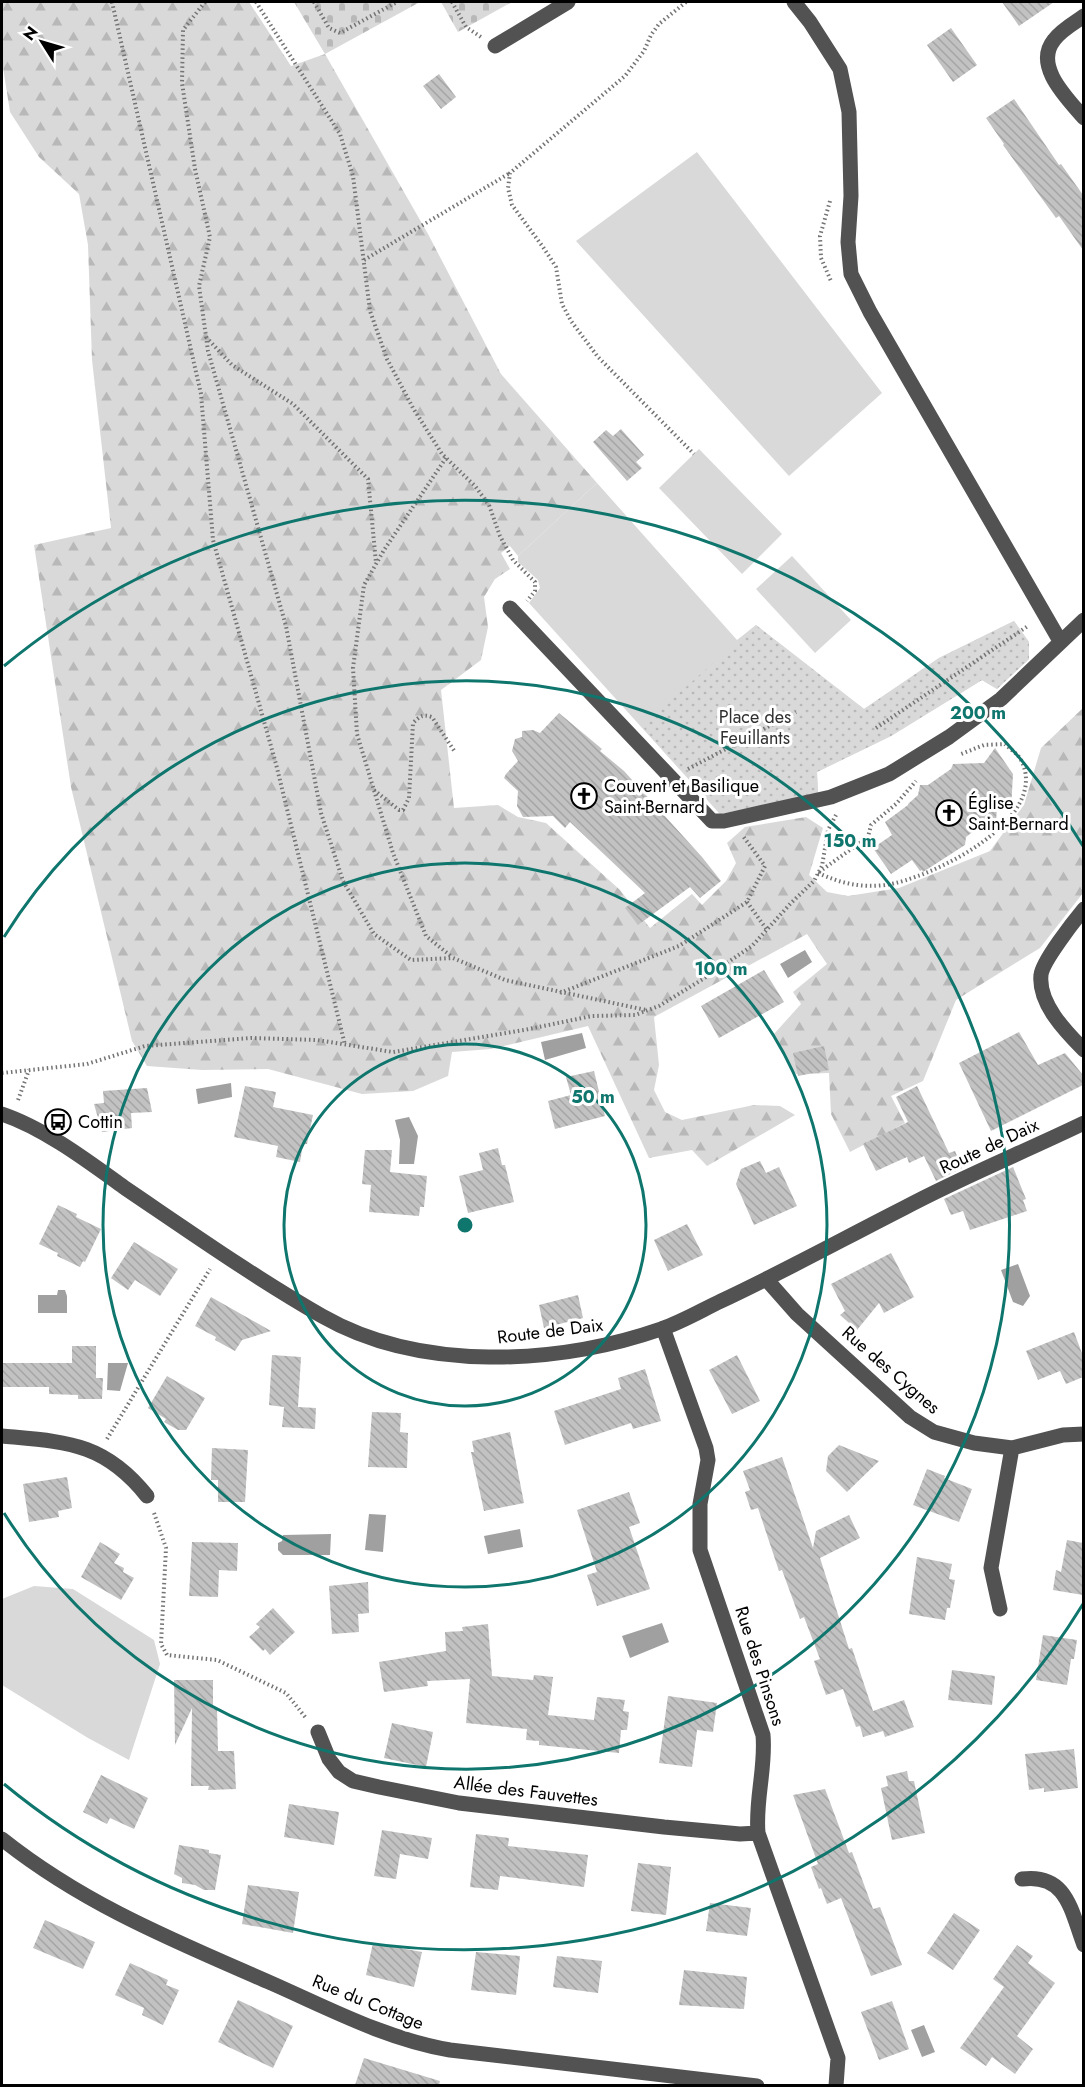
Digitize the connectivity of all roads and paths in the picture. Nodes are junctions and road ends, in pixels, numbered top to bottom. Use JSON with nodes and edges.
{"nodes":[{"id":1,"x":112,"y":2,"type":"edge"},
{"id":2,"x":205,"y":2,"type":"edge"},
{"id":3,"x":256,"y":2,"type":"edge"},
{"id":4,"x":314,"y":2,"type":"edge"},
{"id":5,"x":385,"y":2,"type":"edge"},
{"id":6,"x":397,"y":2,"type":"edge"},
{"id":7,"x":452,"y":2,"type":"edge"},
{"id":8,"x":568,"y":2,"type":"edge"},
{"id":9,"x":686,"y":2,"type":"edge"},
{"id":10,"x":794,"y":2,"type":"edge"},
{"id":11,"x":388,"y":7,"type":"junction"},
{"id":12,"x":1083,"y":16,"type":"edge"},
{"id":13,"x":495,"y":46,"type":"joint"},
{"id":14,"x":1083,"y":118,"type":"edge"},
{"id":15,"x":510,"y":173,"type":"junction"},
{"id":16,"x":364,"y":260,"type":"junction"},
{"id":17,"x":206,"y":336,"type":"junction"},
{"id":18,"x":694,"y":454,"type":"dead end"},
{"id":19,"x":446,"y":458,"type":"junction"},
{"id":20,"x":376,"y":564,"type":"junction"},
{"id":21,"x":512,"y":611,"type":"joint"},
{"id":22,"x":1083,"y":620,"type":"edge"},
{"id":23,"x":1028,"y":626,"type":"dead end"},
{"id":24,"x":1060,"y":640,"type":"junction"},
{"id":25,"x":796,"y":712,"type":"dead end"},
{"id":26,"x":876,"y":728,"type":"dead end"},
{"id":27,"x":455,"y":752,"type":"dead end"},
{"id":28,"x":958,"y":756,"type":"dead end"},
{"id":29,"x":918,"y":777,"type":"dead end"},
{"id":30,"x":672,"y":778,"type":"junction"},
{"id":31,"x":373,"y":789,"type":"junction"},
{"id":32,"x":831,"y":797,"type":"junction"},
{"id":33,"x":728,"y":820,"type":"junction"},
{"id":34,"x":818,"y":873,"type":"junction"},
{"id":35,"x":747,"y":902,"type":"junction"},
{"id":36,"x":1083,"y":909,"type":"edge"},
{"id":37,"x":767,"y":930,"type":"junction"},
{"id":38,"x":453,"y":957,"type":"junction"},
{"id":39,"x":559,"y":994,"type":"junction"},
{"id":40,"x":646,"y":1011,"type":"junction"},
{"id":41,"x":345,"y":1045,"type":"junction"},
{"id":42,"x":1083,"y":1050,"type":"edge"},
{"id":43,"x":29,"y":1070,"type":"junction"},
{"id":44,"x":2,"y":1073,"type":"edge"},
{"id":45,"x":6,"y":1116,"type":"edge"},
{"id":46,"x":1083,"y":1123,"type":"edge"},
{"id":47,"x":220,"y":1253,"type":"junction"},
{"id":48,"x":767,"y":1280,"type":"junction"},
{"id":49,"x":663,"y":1328,"type":"junction"},
{"id":50,"x":1083,"y":1434,"type":"edge"},
{"id":51,"x":2,"y":1436,"type":"edge"},
{"id":52,"x":1012,"y":1448,"type":"junction"},
{"id":53,"x":99,"y":1453,"type":"junction"},
{"id":54,"x":147,"y":1496,"type":"joint"},
{"id":55,"x":1000,"y":1609,"type":"dead end"},
{"id":56,"x":318,"y":1732,"type":"joint"},
{"id":57,"x":758,"y":1833,"type":"junction"},
{"id":58,"x":2,"y":1839,"type":"edge"},
{"id":59,"x":1022,"y":1879,"type":"dead end"},
{"id":60,"x":1083,"y":1945,"type":"edge"},
{"id":61,"x":757,"y":2085,"type":"edge"},
{"id":62,"x":836,"y":2085,"type":"edge"}],
"edges":[{"from":1,"to":41,"type":"path"},
{"from":2,"to":17,"type":"path"},
{"from":3,"to":16,"type":"path"},
{"from":4,"to":11,"type":"path"},
{"from":5,"to":11,"type":"path"},
{"from":6,"to":11,"type":"path"},
{"from":7,"to":13,"type":"path"},
{"from":8,"to":13,"type":"street"},
{"from":9,"to":15,"type":"path"},
{"from":10,"to":24,"type":"street"},
{"from":12,"to":14,"type":"street"},
{"from":15,"to":16,"type":"path"},
{"from":15,"to":18,"type":"path"},
{"from":16,"to":19,"type":"path"},
{"from":17,"to":20,"type":"path"},
{"from":17,"to":38,"type":"path"},
{"from":19,"to":20,"type":"path"},
{"from":19,"to":21,"type":"path"},
{"from":20,"to":31,"type":"path"},
{"from":21,"to":30,"type":"street"},
{"from":22,"to":24,"type":"street"},
{"from":23,"to":26,"type":"path"},
{"from":24,"to":32,"type":"street"},
{"from":25,"to":30,"type":"path"},
{"from":27,"to":31,"type":"path"},
{"from":28,"to":34,"type":"path"},
{"from":29,"to":34,"type":"path"},
{"from":30,"to":33,"type":"street"},
{"from":31,"to":38,"type":"path"},
{"from":32,"to":33,"type":"street"},
{"from":32,"to":34,"type":"path"},
{"from":33,"to":35,"type":"path"},
{"from":34,"to":37,"type":"path"},
{"from":35,"to":37,"type":"path"},
{"from":35,"to":39,"type":"path"},
{"from":36,"to":42,"type":"street"},
{"from":37,"to":40,"type":"path"},
{"from":38,"to":39,"type":"path"},
{"from":39,"to":40,"type":"path"},
{"from":40,"to":41,"type":"path"},
{"from":41,"to":43,"type":"path"},
{"from":43,"to":44,"type":"path"},
{"from":43,"to":45,"type":"path"},
{"from":45,"to":47,"type":"street","name":"Route de Daix"},
{"from":46,"to":48,"type":"street","name":"Route de Daix"},
{"from":47,"to":49,"type":"street","name":"Route de Daix"},
{"from":47,"to":53,"type":"path"},
{"from":48,"to":49,"type":"street","name":"Route de Daix"},
{"from":48,"to":52,"type":"street","name":"Rue des Cygnes"},
{"from":49,"to":57,"type":"street","name":"Rue des Pinsons"},
{"from":50,"to":52,"type":"street","name":"Rue des Cygnes"},
{"from":51,"to":53,"type":"street"},
{"from":52,"to":55,"type":"street"},
{"from":53,"to":54,"type":"street"},
{"from":54,"to":56,"type":"path"},
{"from":56,"to":57,"type":"street","name":"Allée des Fauvettes"},
{"from":57,"to":62,"type":"street","name":"Rue des Pinsons"},
{"from":58,"to":61,"type":"street","name":"Rue du Cottage"},
{"from":59,"to":60,"type":"street"}]}
